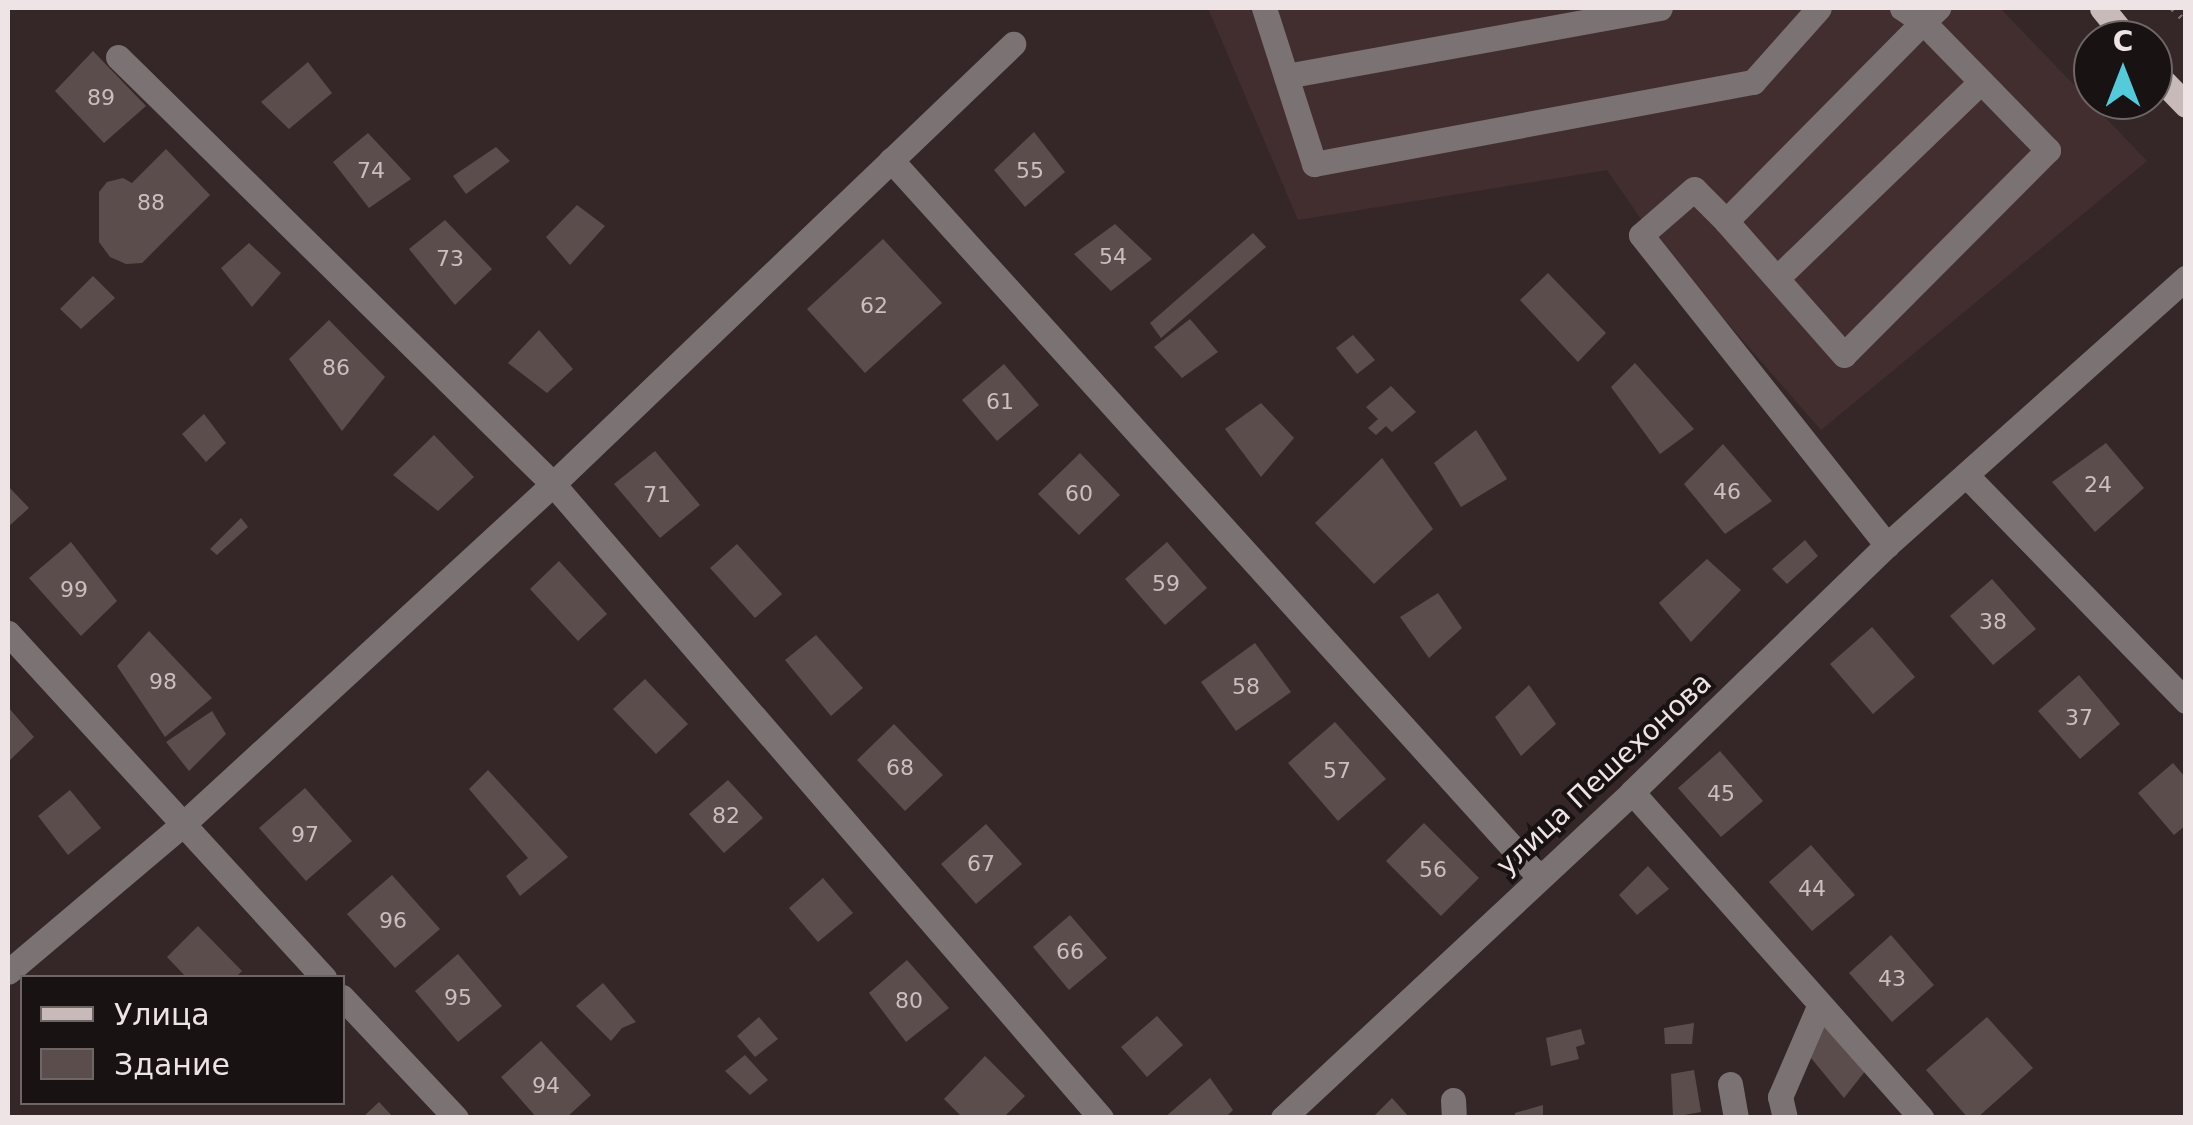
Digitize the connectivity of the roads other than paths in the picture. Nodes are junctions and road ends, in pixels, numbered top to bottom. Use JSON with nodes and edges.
{"nodes":[{"id":1,"x":1264,"y":8,"type":"edge"},
{"id":2,"x":1660,"y":8,"type":"edge"},
{"id":3,"x":1819,"y":8,"type":"edge"},
{"id":4,"x":1921,"y":12,"type":"edge"},
{"id":5,"x":1012,"y":44,"type":"dead end"},
{"id":6,"x":118,"y":57,"type":"dead end"},
{"id":7,"x":1286,"y":76,"type":"junction"},
{"id":8,"x":1982,"y":82,"type":"junction"},
{"id":9,"x":891,"y":160,"type":"junction"},
{"id":10,"x":1726,"y":220,"type":"junction"},
{"id":11,"x":1777,"y":278,"type":"junction"},
{"id":12,"x":2186,"y":278,"type":"edge"},
{"id":13,"x":1968,"y":476,"type":"junction"},
{"id":14,"x":553,"y":484,"type":"junction"},
{"id":15,"x":1887,"y":544,"type":"junction"},
{"id":16,"x":8,"y":633,"type":"edge"},
{"id":17,"x":2186,"y":701,"type":"edge"},
{"id":18,"x":1632,"y":792,"type":"junction"},
{"id":19,"x":181,"y":826,"type":"junction"},
{"id":20,"x":1539,"y":878,"type":"junction"},
{"id":21,"x":8,"y":972,"type":"edge"},
{"id":22,"x":321,"y":975,"type":"edge"},
{"id":23,"x":345,"y":1000,"type":"edge"},
{"id":24,"x":1820,"y":1004,"type":"junction"},
{"id":25,"x":1730,"y":1084,"type":"dead end"},
{"id":26,"x":456,"y":1118,"type":"edge"},
{"id":27,"x":1102,"y":1118,"type":"edge"},
{"id":28,"x":1283,"y":1118,"type":"edge"},
{"id":29,"x":1736,"y":1118,"type":"edge"},
{"id":30,"x":1784,"y":1118,"type":"edge"},
{"id":31,"x":1920,"y":1118,"type":"edge"}],
"edges":[{"from":1,"to":7,"type":"street"},
{"from":2,"to":7,"type":"street"},
{"from":3,"to":7,"type":"street"},
{"from":4,"to":8,"type":"street"},
{"from":4,"to":10,"type":"street"},
{"from":5,"to":9,"type":"street"},
{"from":6,"to":14,"type":"street"},
{"from":8,"to":11,"type":"street"},
{"from":8,"to":11,"type":"street"},
{"from":9,"to":14,"type":"street"},
{"from":9,"to":20,"type":"street"},
{"from":10,"to":11,"type":"street"},
{"from":10,"to":15,"type":"street"},
{"from":12,"to":13,"type":"street","name":"улица Пешехонова"},
{"from":13,"to":15,"type":"street","name":"улица Пешехонова"},
{"from":13,"to":17,"type":"street"},
{"from":14,"to":19,"type":"street"},
{"from":14,"to":27,"type":"street"},
{"from":15,"to":18,"type":"street","name":"улица Пешехонова"},
{"from":16,"to":19,"type":"street"},
{"from":18,"to":20,"type":"street","name":"улица Пешехонова"},
{"from":18,"to":24,"type":"street"},
{"from":19,"to":21,"type":"street"},
{"from":19,"to":22,"type":"street"},
{"from":20,"to":28,"type":"street","name":"улица Пешехонова"},
{"from":23,"to":26,"type":"street"},
{"from":24,"to":30,"type":"street"},
{"from":24,"to":31,"type":"street"},
{"from":25,"to":29,"type":"street"}]}
